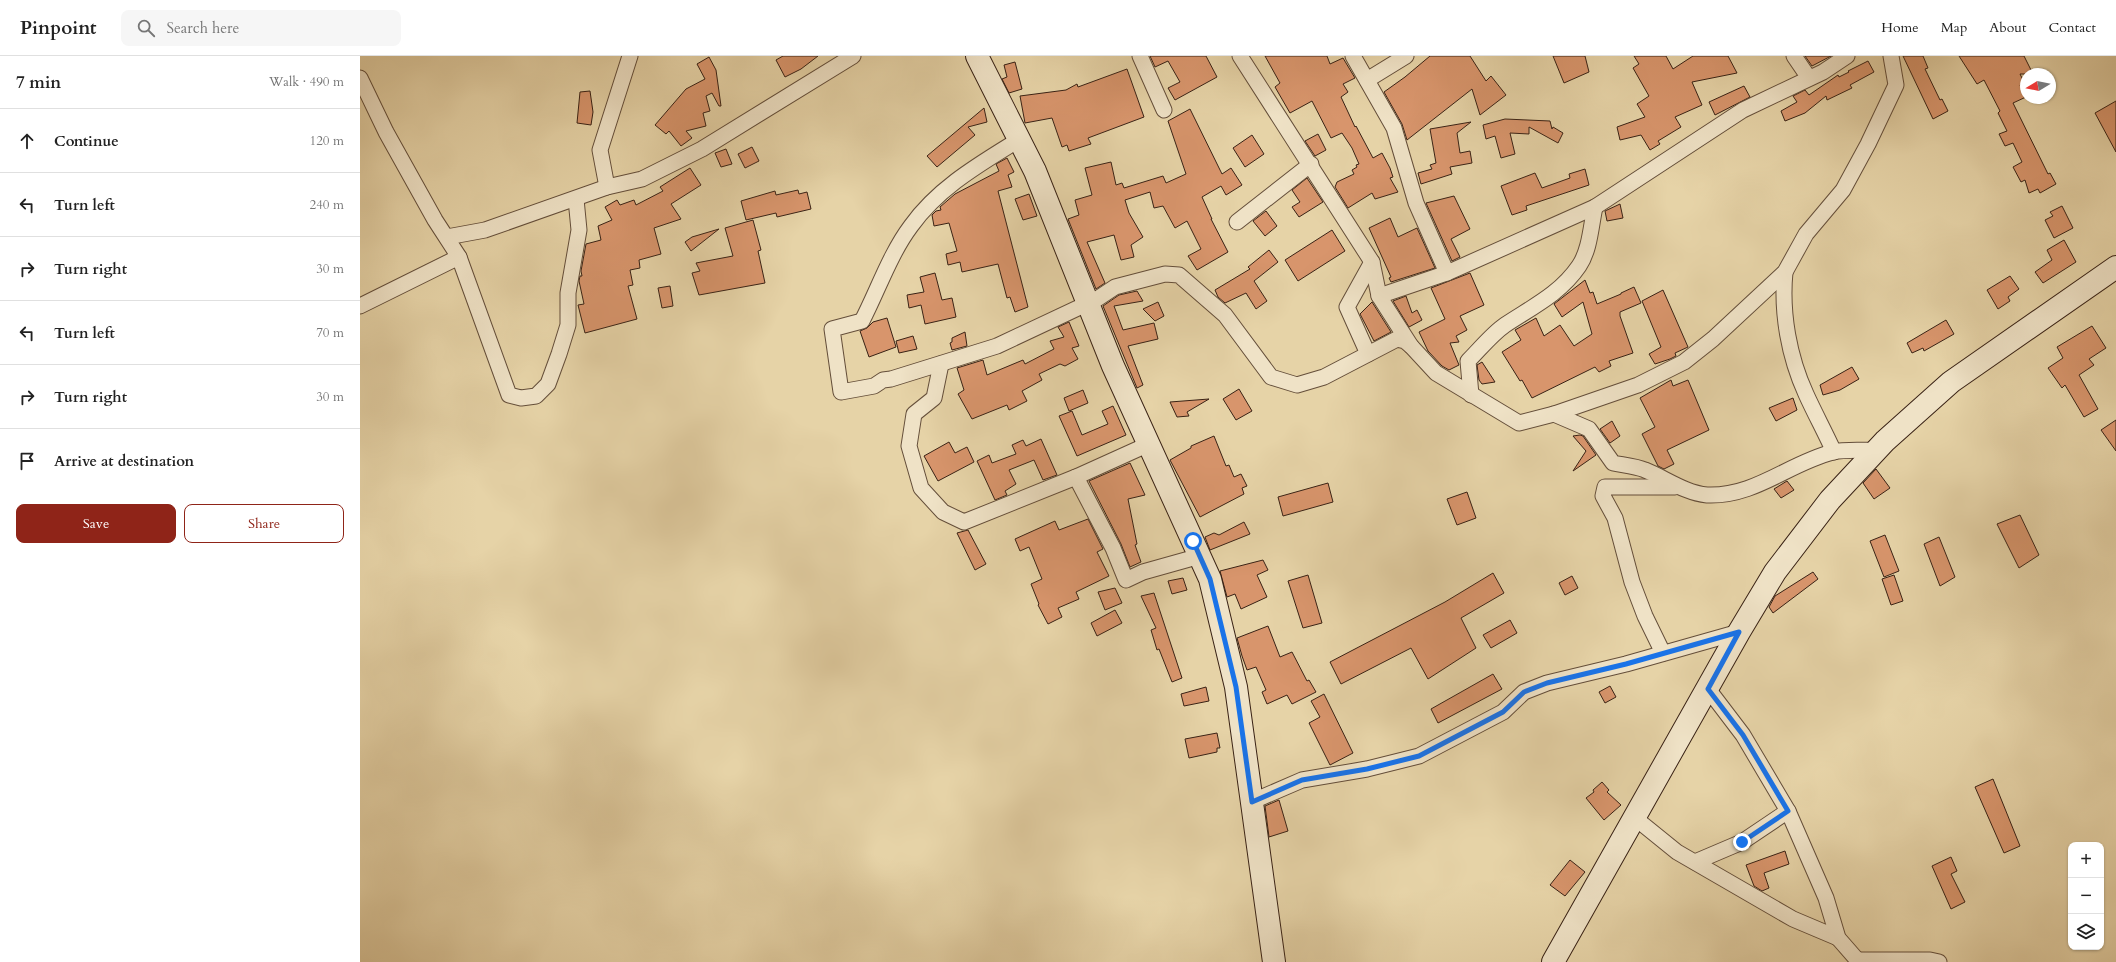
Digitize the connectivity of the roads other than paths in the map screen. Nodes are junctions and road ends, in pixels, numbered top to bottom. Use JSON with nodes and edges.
{"nodes":[{"id":1,"x":630,"y":56,"type":"edge"},
{"id":2,"x":853,"y":56,"type":"edge"},
{"id":3,"x":977,"y":56,"type":"edge"},
{"id":4,"x":1140,"y":56,"type":"edge"},
{"id":5,"x":1240,"y":56,"type":"edge"},
{"id":6,"x":1353,"y":56,"type":"edge"},
{"id":7,"x":1406,"y":56,"type":"edge"},
{"id":8,"x":1794,"y":56,"type":"edge"},
{"id":9,"x":1847,"y":56,"type":"edge"},
{"id":10,"x":1891,"y":56,"type":"edge"},
{"id":11,"x":360,"y":78,"type":"edge"},
{"id":12,"x":1809,"y":78,"type":"junction"},
{"id":13,"x":1367,"y":80,"type":"junction"},
{"id":14,"x":1164,"y":110,"type":"dead end"},
{"id":15,"x":1020,"y":140,"type":"junction"},
{"id":16,"x":1311,"y":164,"type":"junction"},
{"id":17,"x":607,"y":188,"type":"junction"},
{"id":18,"x":576,"y":199,"type":"junction"},
{"id":19,"x":1595,"y":207,"type":"junction"},
{"id":20,"x":1237,"y":222,"type":"dead end"},
{"id":21,"x":447,"y":237,"type":"junction"},
{"id":22,"x":460,"y":257,"type":"junction"},
{"id":23,"x":1372,"y":262,"type":"junction"},
{"id":24,"x":2116,"y":267,"type":"edge"},
{"id":25,"x":1785,"y":272,"type":"junction"},
{"id":26,"x":1447,"y":273,"type":"junction"},
{"id":27,"x":1379,"y":296,"type":"junction"},
{"id":28,"x":1087,"y":302,"type":"junction"},
{"id":29,"x":360,"y":306,"type":"edge"},
{"id":30,"x":1411,"y":346,"type":"junction"},
{"id":31,"x":1368,"y":354,"type":"junction"},
{"id":32,"x":941,"y":364,"type":"junction"},
{"id":33,"x":1471,"y":395,"type":"junction"},
{"id":34,"x":1554,"y":414,"type":"junction"},
{"id":35,"x":1149,"y":444,"type":"junction"},
{"id":36,"x":1876,"y":450,"type":"junction"},
{"id":37,"x":1834,"y":452,"type":"junction"},
{"id":38,"x":1076,"y":477,"type":"junction"},
{"id":39,"x":1680,"y":487,"type":"junction"},
{"id":40,"x":1200,"y":556,"type":"junction"},
{"id":41,"x":1739,"y":632,"type":"junction"},
{"id":42,"x":1663,"y":653,"type":"junction"},
{"id":43,"x":1708,"y":689,"type":"junction"},
{"id":44,"x":1252,"y":802,"type":"junction"},
{"id":45,"x":1788,"y":811,"type":"junction"},
{"id":46,"x":1634,"y":818,"type":"junction"},
{"id":47,"x":1695,"y":862,"type":"junction"},
{"id":48,"x":1838,"y":938,"type":"junction"},
{"id":49,"x":1858,"y":961,"type":"edge"},
{"id":50,"x":1274,"y":962,"type":"edge"},
{"id":51,"x":1553,"y":962,"type":"edge"},
{"id":52,"x":1939,"y":962,"type":"edge"}],
"edges":[{"from":1,"to":17,"type":"street"},
{"from":2,"to":17,"type":"street"},
{"from":3,"to":15,"type":"street"},
{"from":4,"to":14,"type":"street"},
{"from":5,"to":16,"type":"street"},
{"from":6,"to":13,"type":"street"},
{"from":7,"to":13,"type":"street"},
{"from":8,"to":12,"type":"street"},
{"from":9,"to":12,"type":"street"},
{"from":10,"to":25,"type":"street"},
{"from":11,"to":21,"type":"street"},
{"from":12,"to":19,"type":"street"},
{"from":13,"to":26,"type":"street"},
{"from":15,"to":28,"type":"street"},
{"from":15,"to":32,"type":"street"},
{"from":16,"to":20,"type":"street"},
{"from":16,"to":23,"type":"street"},
{"from":17,"to":18,"type":"street"},
{"from":18,"to":21,"type":"street"},
{"from":18,"to":22,"type":"street"},
{"from":19,"to":26,"type":"street"},
{"from":19,"to":33,"type":"street"},
{"from":21,"to":22,"type":"street"},
{"from":22,"to":29,"type":"street"},
{"from":23,"to":27,"type":"street"},
{"from":23,"to":31,"type":"street"},
{"from":24,"to":36,"type":"street"},
{"from":25,"to":34,"type":"street"},
{"from":25,"to":37,"type":"street"},
{"from":26,"to":27,"type":"street"},
{"from":27,"to":30,"type":"street"},
{"from":28,"to":31,"type":"street"},
{"from":28,"to":32,"type":"street"},
{"from":28,"to":35,"type":"street"},
{"from":30,"to":31,"type":"street"},
{"from":30,"to":33,"type":"street"},
{"from":32,"to":38,"type":"street"},
{"from":33,"to":34,"type":"street"},
{"from":34,"to":39,"type":"street"},
{"from":35,"to":38,"type":"street"},
{"from":35,"to":40,"type":"street"},
{"from":36,"to":37,"type":"street"},
{"from":36,"to":41,"type":"street"},
{"from":37,"to":39,"type":"street"},
{"from":38,"to":40,"type":"street"},
{"from":39,"to":42,"type":"street"},
{"from":40,"to":44,"type":"street"},
{"from":41,"to":42,"type":"street"},
{"from":41,"to":43,"type":"street"},
{"from":42,"to":44,"type":"street"},
{"from":43,"to":45,"type":"street"},
{"from":43,"to":46,"type":"street"},
{"from":44,"to":50,"type":"street"},
{"from":45,"to":47,"type":"street"},
{"from":45,"to":48,"type":"street"},
{"from":46,"to":47,"type":"street"},
{"from":46,"to":51,"type":"street"},
{"from":47,"to":48,"type":"street"},
{"from":48,"to":49,"type":"street"},
{"from":49,"to":52,"type":"street"}]}
